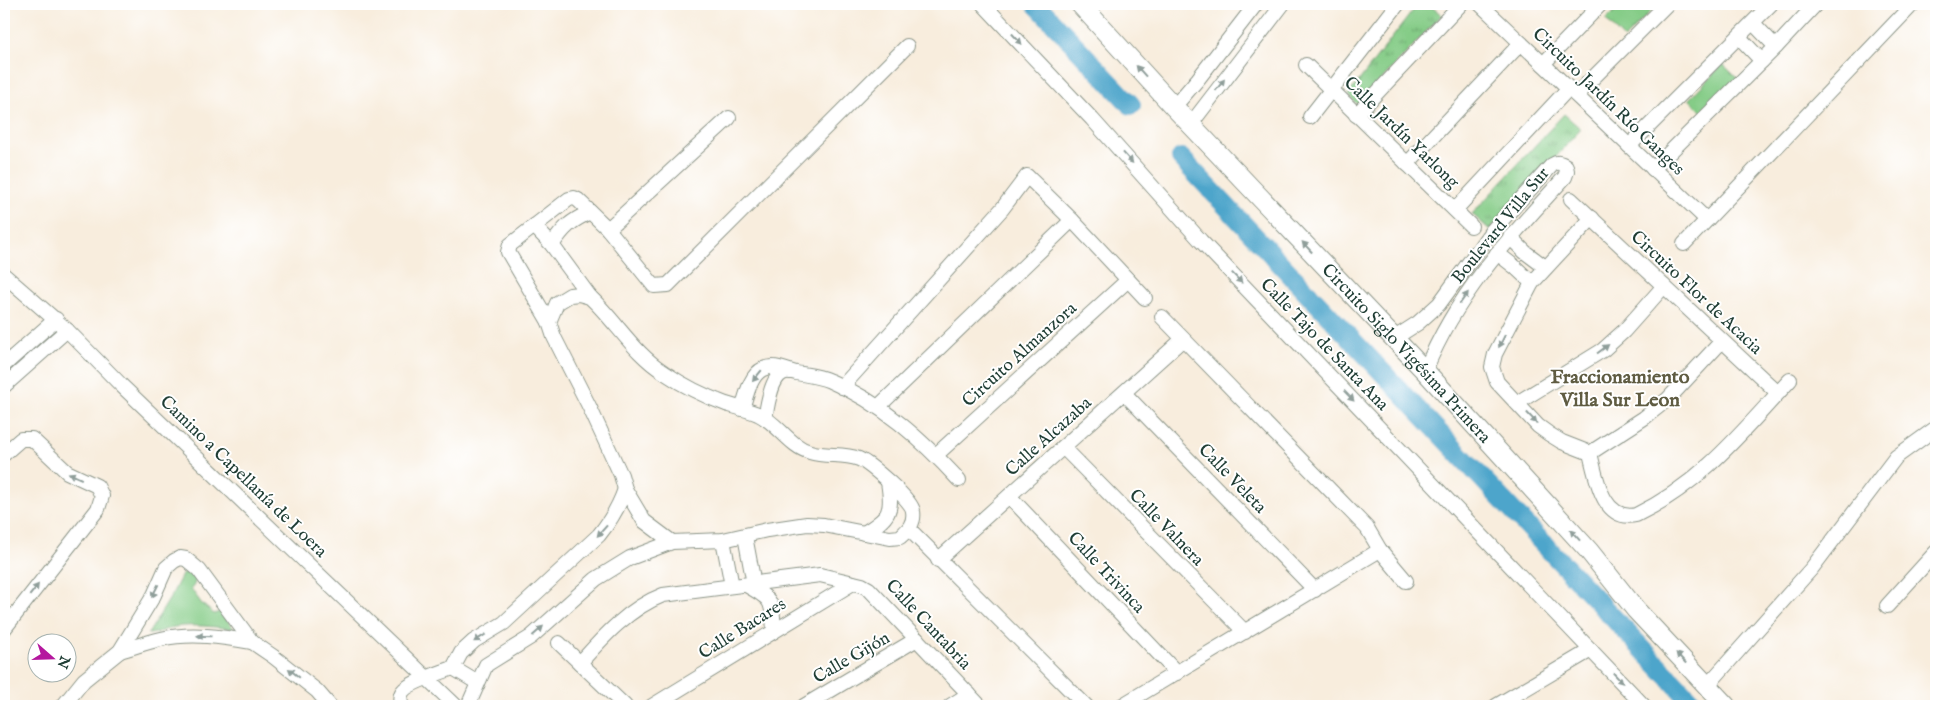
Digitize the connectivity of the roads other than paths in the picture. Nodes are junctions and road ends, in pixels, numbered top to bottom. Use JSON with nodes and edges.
{"nodes":[{"id":1,"x":983,"y":4,"type":"edge"},
{"id":2,"x":1080,"y":4,"type":"edge"},
{"id":3,"x":1256,"y":4,"type":"edge"},
{"id":4,"x":1283,"y":4,"type":"edge"},
{"id":5,"x":1398,"y":4,"type":"edge"},
{"id":6,"x":1461,"y":4,"type":"edge"},
{"id":7,"x":1601,"y":4,"type":"edge"},
{"id":8,"x":1667,"y":4,"type":"edge"},
{"id":9,"x":1771,"y":4,"type":"edge"},
{"id":10,"x":1816,"y":4,"type":"edge"},
{"id":11,"x":1912,"y":4,"type":"edge"},
{"id":12,"x":1485,"y":5,"type":"edge"},
{"id":13,"x":1753,"y":23,"type":"junction"},
{"id":14,"x":1739,"y":37,"type":"junction"},
{"id":15,"x":1521,"y":43,"type":"junction"},
{"id":16,"x":908,"y":46,"type":"dead end"},
{"id":17,"x":1776,"y":47,"type":"junction"},
{"id":18,"x":1762,"y":61,"type":"junction"},
{"id":19,"x":1543,"y":64,"type":"junction"},
{"id":20,"x":1306,"y":65,"type":"dead end"},
{"id":21,"x":1332,"y":89,"type":"junction"},
{"id":22,"x":1572,"y":92,"type":"junction"},
{"id":23,"x":1174,"y":107,"type":"junction"},
{"id":24,"x":1356,"y":115,"type":"junction"},
{"id":25,"x":1310,"y":117,"type":"dead end"},
{"id":26,"x":729,"y":118,"type":"dead end"},
{"id":27,"x":1191,"y":124,"type":"junction"},
{"id":28,"x":1629,"y":146,"type":"junction"},
{"id":29,"x":1407,"y":164,"type":"junction"},
{"id":30,"x":1653,"y":169,"type":"junction"},
{"id":31,"x":1572,"y":199,"type":"dead end"},
{"id":32,"x":1455,"y":210,"type":"junction"},
{"id":33,"x":590,"y":212,"type":"junction"},
{"id":34,"x":1592,"y":218,"type":"junction"},
{"id":35,"x":1072,"y":220,"type":"junction"},
{"id":36,"x":1707,"y":220,"type":"junction"},
{"id":37,"x":534,"y":226,"type":"junction"},
{"id":38,"x":1471,"y":226,"type":"dead end"},
{"id":39,"x":608,"y":228,"type":"junction"},
{"id":40,"x":1510,"y":237,"type":"junction"},
{"id":41,"x":1684,"y":244,"type":"dead end"},
{"id":42,"x":552,"y":245,"type":"junction"},
{"id":43,"x":1497,"y":253,"type":"junction"},
{"id":44,"x":1545,"y":268,"type":"junction"},
{"id":45,"x":4,"y":275,"type":"edge"},
{"id":46,"x":1128,"y":280,"type":"junction"},
{"id":47,"x":1532,"y":283,"type":"junction"},
{"id":48,"x":1664,"y":286,"type":"junction"},
{"id":49,"x":590,"y":297,"type":"junction"},
{"id":50,"x":1144,"y":298,"type":"dead end"},
{"id":51,"x":1438,"y":304,"type":"junction"},
{"id":52,"x":1453,"y":313,"type":"junction"},
{"id":53,"x":1162,"y":317,"type":"dead end"},
{"id":54,"x":56,"y":319,"type":"junction"},
{"id":55,"x":549,"y":322,"type":"junction"},
{"id":56,"x":67,"y":330,"type":"junction"},
{"id":57,"x":1183,"y":339,"type":"junction"},
{"id":58,"x":1393,"y":339,"type":"junction"},
{"id":59,"x":1722,"y":341,"type":"junction"},
{"id":60,"x":4,"y":365,"type":"edge"},
{"id":61,"x":1425,"y":371,"type":"junction"},
{"id":62,"x":790,"y":372,"type":"junction"},
{"id":63,"x":1790,"y":380,"type":"dead end"},
{"id":64,"x":4,"y":386,"type":"edge"},
{"id":65,"x":842,"y":387,"type":"junction"},
{"id":66,"x":1124,"y":392,"type":"junction"},
{"id":67,"x":1778,"y":393,"type":"junction"},
{"id":68,"x":1517,"y":403,"type":"junction"},
{"id":69,"x":878,"y":407,"type":"junction"},
{"id":70,"x":742,"y":409,"type":"junction"},
{"id":71,"x":765,"y":418,"type":"junction"},
{"id":72,"x":1936,"y":428,"type":"edge"},
{"id":73,"x":1063,"y":447,"type":"junction"},
{"id":74,"x":1590,"y":453,"type":"junction"},
{"id":75,"x":4,"y":454,"type":"edge"},
{"id":76,"x":936,"y":455,"type":"junction"},
{"id":77,"x":959,"y":480,"type":"dead end"},
{"id":78,"x":888,"y":482,"type":"junction"},
{"id":79,"x":625,"y":488,"type":"junction"},
{"id":80,"x":1009,"y":496,"type":"junction"},
{"id":81,"x":908,"y":529,"type":"junction"},
{"id":82,"x":864,"y":533,"type":"junction"},
{"id":83,"x":745,"y":536,"type":"junction"},
{"id":84,"x":723,"y":540,"type":"junction"},
{"id":85,"x":672,"y":542,"type":"junction"},
{"id":86,"x":1380,"y":550,"type":"junction"},
{"id":87,"x":1936,"y":552,"type":"edge"},
{"id":88,"x":938,"y":560,"type":"junction"},
{"id":89,"x":1406,"y":581,"type":"dead end"},
{"id":90,"x":853,"y":583,"type":"junction"},
{"id":91,"x":744,"y":585,"type":"junction"},
{"id":92,"x":1315,"y":590,"type":"junction"},
{"id":93,"x":1886,"y":606,"type":"dead end"},
{"id":94,"x":4,"y":628,"type":"edge"},
{"id":95,"x":774,"y":631,"type":"junction"},
{"id":96,"x":1245,"y":632,"type":"junction"},
{"id":97,"x":917,"y":639,"type":"junction"},
{"id":98,"x":252,"y":642,"type":"junction"},
{"id":99,"x":559,"y":643,"type":"dead end"},
{"id":100,"x":1591,"y":650,"type":"junction"},
{"id":101,"x":120,"y":651,"type":"junction"},
{"id":102,"x":580,"y":663,"type":"junction"},
{"id":103,"x":454,"y":668,"type":"junction"},
{"id":104,"x":1177,"y":673,"type":"junction"},
{"id":105,"x":426,"y":678,"type":"junction"},
{"id":106,"x":478,"y":683,"type":"junction"},
{"id":107,"x":1707,"y":686,"type":"junction"},
{"id":108,"x":969,"y":694,"type":"junction"},
{"id":109,"x":63,"y":706,"type":"edge"},
{"id":110,"x":330,"y":706,"type":"edge"},
{"id":111,"x":402,"y":706,"type":"edge"},
{"id":112,"x":456,"y":706,"type":"edge"},
{"id":113,"x":468,"y":706,"type":"edge"},
{"id":114,"x":626,"y":706,"type":"edge"},
{"id":115,"x":652,"y":706,"type":"edge"},
{"id":116,"x":804,"y":706,"type":"edge"},
{"id":117,"x":950,"y":706,"type":"edge"},
{"id":118,"x":980,"y":706,"type":"edge"},
{"id":119,"x":1086,"y":706,"type":"edge"},
{"id":120,"x":1121,"y":706,"type":"edge"},
{"id":121,"x":1496,"y":706,"type":"edge"},
{"id":122,"x":1644,"y":706,"type":"edge"},
{"id":123,"x":1726,"y":706,"type":"edge"}],
"edges":[{"from":1,"to":100,"type":"street","name":"Calle Tajo de Santa Ana","one_way":true},
{"from":23,"to":2,"type":"main road","name":"Circuito Siglo Vigésima Primera","one_way":true},
{"from":3,"to":23,"type":"street"},
{"from":27,"to":4,"type":"street","one_way":true},
{"from":5,"to":21,"type":"street"},
{"from":6,"to":24,"type":"street"},
{"from":7,"to":19,"type":"street"},
{"from":8,"to":22,"type":"street"},
{"from":9,"to":13,"type":"street"},
{"from":10,"to":17,"type":"street"},
{"from":11,"to":36,"type":"street"},
{"from":12,"to":15,"type":"street","name":"Circuito Jardín Río Ganges"},
{"from":13,"to":14,"type":"street"},
{"from":13,"to":17,"type":"street"},
{"from":14,"to":18,"type":"street"},
{"from":14,"to":28,"type":"street"},
{"from":15,"to":19,"type":"street","name":"Circuito Jardín Río Ganges"},
{"from":15,"to":29,"type":"street"},
{"from":16,"to":39,"type":"street"},
{"from":17,"to":18,"type":"street"},
{"from":18,"to":30,"type":"street"},
{"from":19,"to":22,"type":"street","name":"Circuito Jardín Río Ganges"},
{"from":20,"to":21,"type":"street","name":"Calle Jardín Yarlong"},
{"from":21,"to":24,"type":"street","name":"Calle Jardín Yarlong"},
{"from":21,"to":25,"type":"street"},
{"from":22,"to":28,"type":"street","name":"Circuito Jardín Río Ganges"},
{"from":22,"to":32,"type":"street"},
{"from":23,"to":27,"type":"main road","name":"Circuito Siglo Vigésima Primera"},
{"from":24,"to":29,"type":"street","name":"Calle Jardín Yarlong"},
{"from":26,"to":39,"type":"street"},
{"from":58,"to":27,"type":"main road","name":"Circuito Siglo Vigésima Primera","one_way":true},
{"from":28,"to":30,"type":"street","name":"Circuito Jardín Río Ganges"},
{"from":29,"to":32,"type":"street","name":"Calle Jardín Yarlong"},
{"from":30,"to":36,"type":"street","name":"Circuito Jardín Río Ganges"},
{"from":31,"to":34,"type":"street","name":"Circuito Flor de Acacia"},
{"from":32,"to":38,"type":"street","name":"Calle Jardín Yarlong"},
{"from":33,"to":37,"type":"street"},
{"from":33,"to":39,"type":"street"},
{"from":33,"to":42,"type":"street"},
{"from":34,"to":44,"type":"street"},
{"from":34,"to":48,"type":"street","name":"Circuito Flor de Acacia"},
{"from":35,"to":46,"type":"street"},
{"from":35,"to":65,"type":"street"},
{"from":35,"to":69,"type":"street"},
{"from":36,"to":41,"type":"street"},
{"from":37,"to":42,"type":"street"},
{"from":37,"to":55,"type":"street"},
{"from":40,"to":43,"type":"street","name":"Boulevard Villa Sur"},
{"from":40,"to":44,"type":"street"},
{"from":40,"to":51,"type":"street","name":"Boulevard Villa Sur"},
{"from":42,"to":49,"type":"street"},
{"from":43,"to":47,"type":"street"},
{"from":52,"to":43,"type":"street","name":"Boulevard Villa Sur","one_way":true},
{"from":44,"to":47,"type":"street"},
{"from":45,"to":54,"type":"street","name":"Camino a Capellanía de Loera"},
{"from":46,"to":50,"type":"street"},
{"from":46,"to":76,"type":"street","name":"Circuito Almanzora"},
{"from":47,"to":68,"type":"street","one_way":true},
{"from":48,"to":59,"type":"street","name":"Circuito Flor de Acacia"},
{"from":68,"to":48,"type":"street","one_way":true},
{"from":49,"to":55,"type":"street"},
{"from":49,"to":70,"type":"street"},
{"from":51,"to":52,"type":"street"},
{"from":51,"to":58,"type":"street","name":"Boulevard Villa Sur"},
{"from":52,"to":61,"type":"street","name":"Boulevard Villa Sur"},
{"from":53,"to":57,"type":"street"},
{"from":54,"to":56,"type":"street","name":"Camino a Capellanía de Loera"},
{"from":54,"to":60,"type":"street"},
{"from":55,"to":79,"type":"street"},
{"from":56,"to":64,"type":"street"},
{"from":56,"to":105,"type":"street","name":"Camino a Capellanía de Loera"},
{"from":57,"to":66,"type":"street","name":"Calle Alcazaba"},
{"from":57,"to":86,"type":"street"},
{"from":58,"to":61,"type":"main road","name":"Circuito Siglo Vigésima Primera"},
{"from":59,"to":67,"type":"street","name":"Circuito Flor de Acacia"},
{"from":59,"to":74,"type":"street"},
{"from":107,"to":61,"type":"main road","name":"Circuito Siglo Vigésima Primera","one_way":true},
{"from":62,"to":65,"type":"street"},
{"from":62,"to":70,"type":"street","one_way":true},
{"from":62,"to":71,"type":"street"},
{"from":63,"to":67,"type":"street"},
{"from":65,"to":69,"type":"street"},
{"from":66,"to":73,"type":"street","name":"Calle Alcazaba"},
{"from":66,"to":92,"type":"street","name":"Calle Veleta"},
{"from":67,"to":74,"type":"street"},
{"from":68,"to":74,"type":"street","one_way":true},
{"from":69,"to":76,"type":"street"},
{"from":70,"to":71,"type":"street"},
{"from":71,"to":78,"type":"street"},
{"from":72,"to":107,"type":"street"},
{"from":73,"to":80,"type":"street","name":"Calle Alcazaba"},
{"from":73,"to":96,"type":"street","name":"Calle Valnera"},
{"from":94,"to":75,"type":"street","one_way":true},
{"from":76,"to":77,"type":"street"},
{"from":78,"to":81,"type":"street"},
{"from":78,"to":82,"type":"street"},
{"from":79,"to":85,"type":"street"},
{"from":79,"to":103,"type":"street","one_way":true},
{"from":80,"to":88,"type":"street","name":"Calle Alcazaba"},
{"from":80,"to":104,"type":"street","name":"Calle Trivinca"},
{"from":81,"to":82,"type":"street"},
{"from":81,"to":88,"type":"street"},
{"from":82,"to":83,"type":"street"},
{"from":83,"to":84,"type":"street"},
{"from":83,"to":91,"type":"street"},
{"from":84,"to":85,"type":"street"},
{"from":84,"to":91,"type":"street"},
{"from":106,"to":85,"type":"street","one_way":true},
{"from":86,"to":89,"type":"street"},
{"from":86,"to":92,"type":"street"},
{"from":87,"to":93,"type":"street"},
{"from":88,"to":119,"type":"street"},
{"from":90,"to":91,"type":"street","name":"Calle Cantabria"},
{"from":90,"to":95,"type":"street","name":"Calle Bacares"},
{"from":90,"to":97,"type":"street","name":"Calle Cantabria"},
{"from":91,"to":95,"type":"street"},
{"from":91,"to":102,"type":"street","name":"Calle Cantabria"},
{"from":92,"to":96,"type":"street"},
{"from":95,"to":115,"type":"street","name":"Calle Bacares"},
{"from":96,"to":104,"type":"street"},
{"from":97,"to":108,"type":"street","name":"Calle Cantabria"},
{"from":97,"to":116,"type":"street","name":"Calle Gijón"},
{"from":98,"to":101,"type":"street","one_way":true},
{"from":98,"to":101,"type":"street","one_way":true},
{"from":110,"to":98,"type":"street","one_way":true},
{"from":99,"to":102,"type":"street"},
{"from":100,"to":121,"type":"street"},
{"from":100,"to":122,"type":"street","name":"Calle Tajo de Santa Ana","one_way":true},
{"from":101,"to":109,"type":"street"},
{"from":102,"to":114,"type":"street"},
{"from":103,"to":105,"type":"street"},
{"from":103,"to":106,"type":"street"},
{"from":104,"to":120,"type":"street"},
{"from":105,"to":111,"type":"street"},
{"from":105,"to":112,"type":"street","name":"Camino a Capellanía de Loera"},
{"from":106,"to":113,"type":"street"},
{"from":107,"to":123,"type":"main road","name":"Circuito Siglo Vigésima Primera"},
{"from":108,"to":117,"type":"street"},
{"from":108,"to":118,"type":"street","name":"Calle Cantabria"}]}
